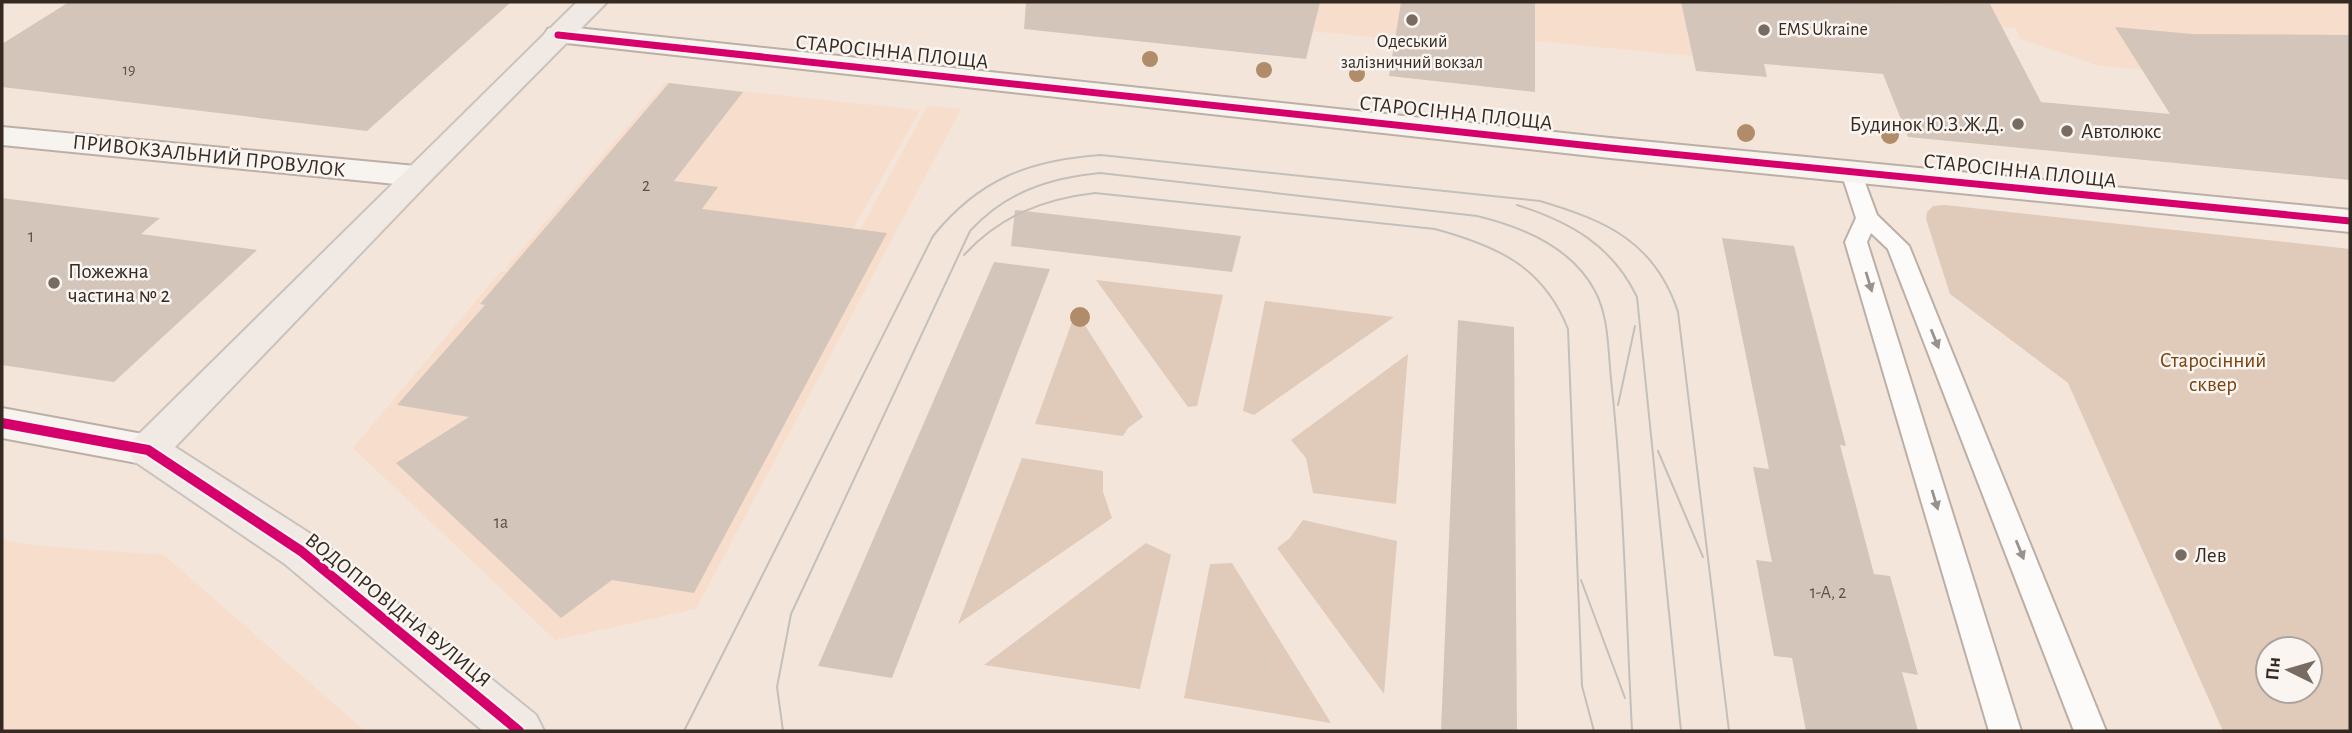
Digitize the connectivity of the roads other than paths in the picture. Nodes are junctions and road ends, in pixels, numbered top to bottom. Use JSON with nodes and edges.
{"nodes":[{"id":1,"x":593,"y":2,"type":"edge"},
{"id":2,"x":558,"y":35,"type":"junction"},
{"id":3,"x":2,"y":136,"type":"edge"},
{"id":4,"x":1851,"y":172,"type":"junction"},
{"id":5,"x":416,"y":176,"type":"junction"},
{"id":6,"x":1867,"y":218,"type":"junction"},
{"id":7,"x":2350,"y":221,"type":"edge"},
{"id":8,"x":2,"y":423,"type":"edge"},
{"id":9,"x":148,"y":450,"type":"junction"},
{"id":10,"x":519,"y":731,"type":"edge"},
{"id":11,"x":2005,"y":731,"type":"edge"},
{"id":12,"x":2090,"y":731,"type":"edge"}],
"edges":[{"from":1,"to":2,"type":"main road"},
{"from":2,"to":4,"type":"main road","name":"СТАРОСІННА ПЛОЩА"},
{"from":2,"to":5,"type":"main road"},
{"from":3,"to":5,"type":"main road","name":"ПРИВОКЗАЛЬНИЙ ПРОВУЛОК"},
{"from":4,"to":6,"type":"lane"},
{"from":4,"to":7,"type":"main road","name":"СТАРОСІННА ПЛОЩА"},
{"from":5,"to":9,"type":"main road"},
{"from":6,"to":11,"type":"lane","one_way":true},
{"from":6,"to":12,"type":"lane","one_way":true},
{"from":8,"to":9,"type":"main road"},
{"from":9,"to":10,"type":"main road","name":"ВОДОПРОВІДНА ВУЛИЦЯ"}]}
